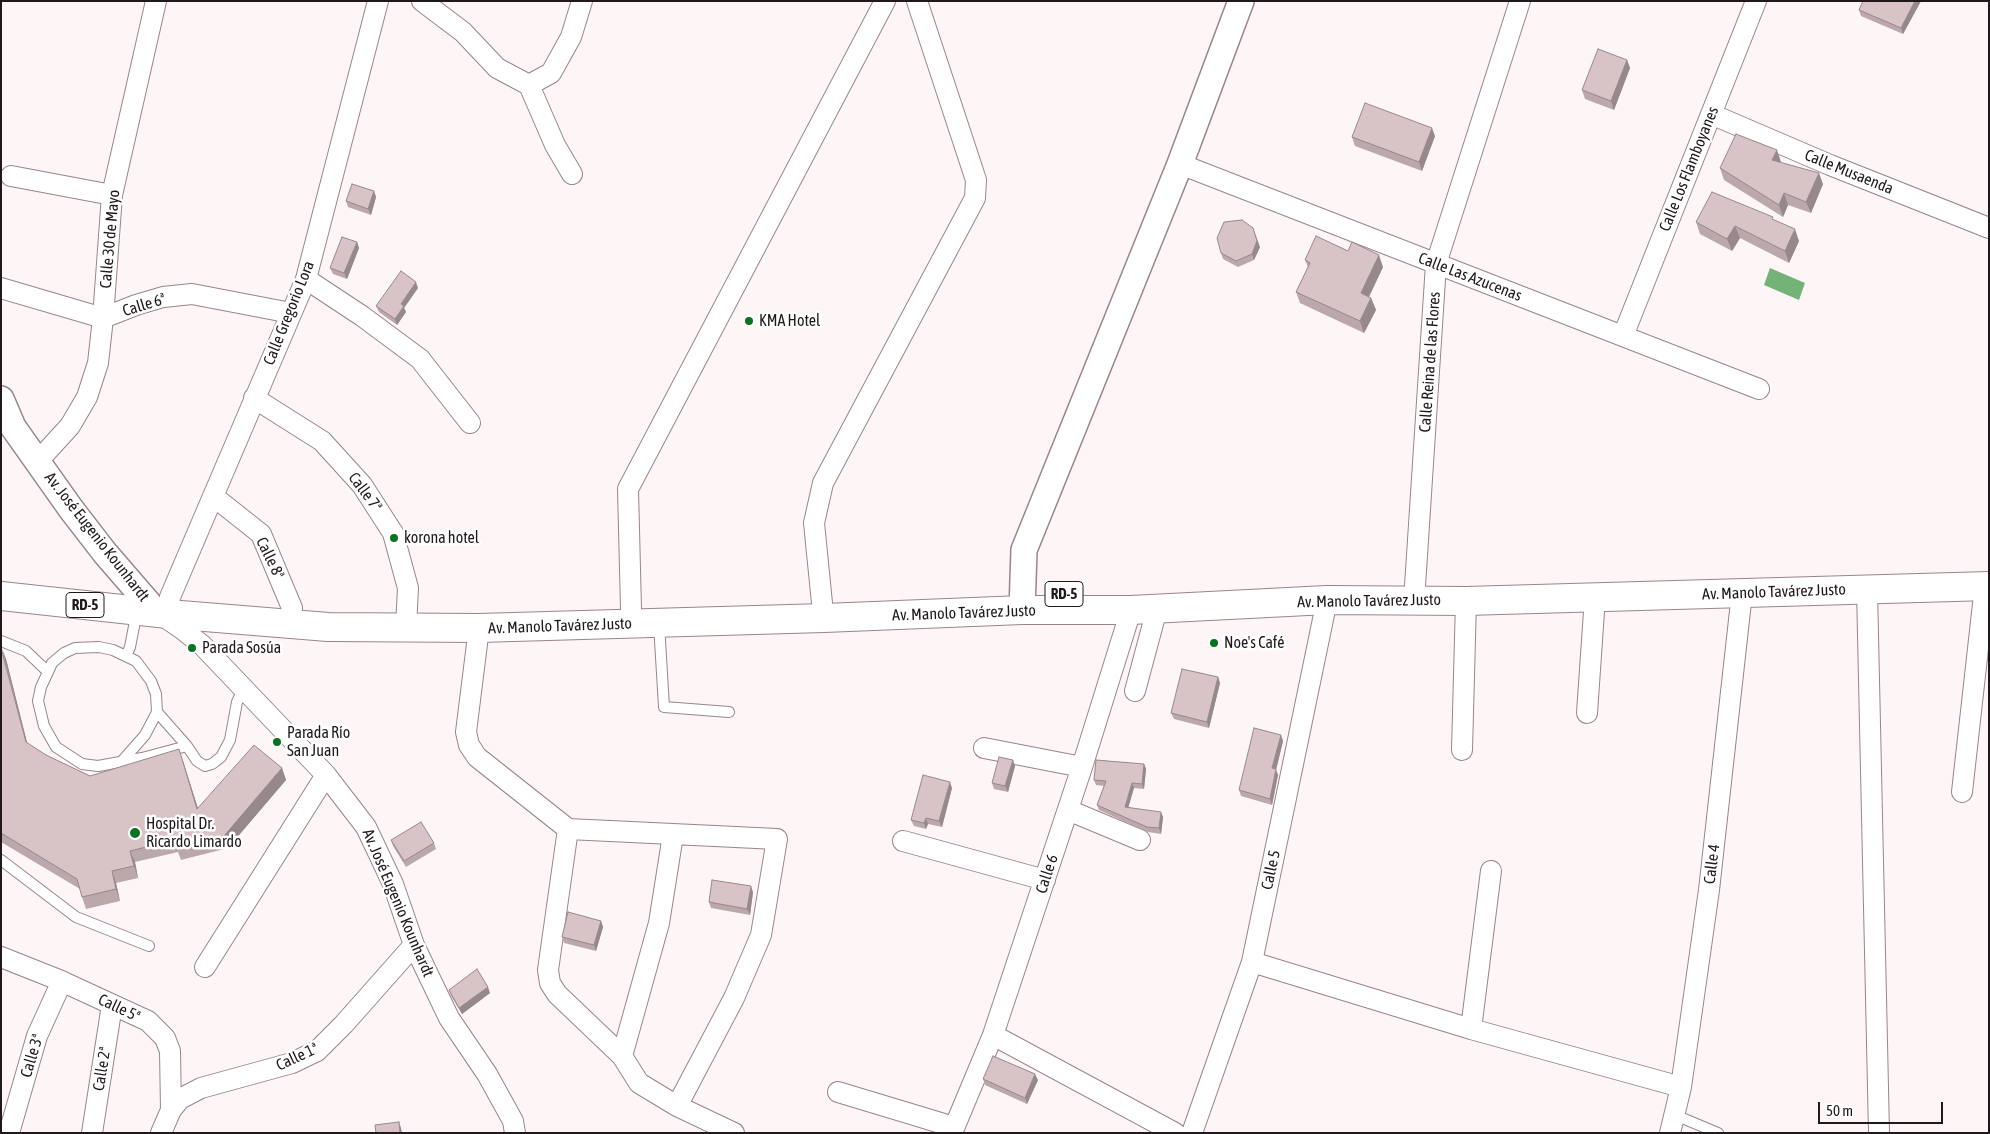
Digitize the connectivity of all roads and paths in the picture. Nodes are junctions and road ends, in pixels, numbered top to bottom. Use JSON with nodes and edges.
{"nodes":[{"id":1,"x":156,"y":1,"type":"edge"},
{"id":2,"x":378,"y":1,"type":"edge"},
{"id":3,"x":422,"y":1,"type":"edge"},
{"id":4,"x":582,"y":1,"type":"edge"},
{"id":5,"x":884,"y":1,"type":"edge"},
{"id":6,"x":917,"y":1,"type":"edge"},
{"id":7,"x":1242,"y":1,"type":"edge"},
{"id":8,"x":1520,"y":1,"type":"edge"},
{"id":9,"x":1756,"y":1,"type":"edge"},
{"id":10,"x":529,"y":86,"type":"junction"},
{"id":11,"x":1711,"y":114,"type":"junction"},
{"id":12,"x":1180,"y":164,"type":"junction"},
{"id":13,"x":572,"y":174,"type":"dead end"},
{"id":14,"x":11,"y":176,"type":"dead end"},
{"id":15,"x":112,"y":195,"type":"junction"},
{"id":16,"x":1989,"y":228,"type":"edge"},
{"id":17,"x":1436,"y":264,"type":"junction"},
{"id":18,"x":306,"y":279,"type":"junction"},
{"id":19,"x":1,"y":288,"type":"edge"},
{"id":20,"x":290,"y":313,"type":"junction"},
{"id":21,"x":104,"y":318,"type":"junction"},
{"id":22,"x":1623,"y":336,"type":"junction"},
{"id":23,"x":1760,"y":389,"type":"dead end"},
{"id":24,"x":254,"y":398,"type":"junction"},
{"id":25,"x":1,"y":399,"type":"edge"},
{"id":26,"x":470,"y":423,"type":"dead end"},
{"id":27,"x":38,"y":461,"type":"junction"},
{"id":28,"x":213,"y":496,"type":"junction"},
{"id":29,"x":1987,"y":581,"type":"edge"},
{"id":30,"x":1415,"y":586,"type":"junction"},
{"id":31,"x":6,"y":589,"type":"edge"},
{"id":32,"x":1867,"y":589,"type":"junction"},
{"id":33,"x":1742,"y":593,"type":"junction"},
{"id":34,"x":1595,"y":598,"type":"junction"},
{"id":35,"x":1327,"y":600,"type":"junction"},
{"id":36,"x":1466,"y":601,"type":"junction"},
{"id":37,"x":822,"y":603,"type":"junction"},
{"id":38,"x":1022,"y":603,"type":"junction"},
{"id":39,"x":154,"y":605,"type":"junction"},
{"id":40,"x":292,"y":608,"type":"junction"},
{"id":41,"x":631,"y":608,"type":"junction"},
{"id":42,"x":1144,"y":610,"type":"junction"},
{"id":43,"x":407,"y":620,"type":"junction"},
{"id":44,"x":659,"y":623,"type":"junction"},
{"id":45,"x":478,"y":628,"type":"junction"},
{"id":46,"x":1,"y":641,"type":"edge"},
{"id":47,"x":126,"y":656,"type":"junction"},
{"id":48,"x":48,"y":672,"type":"junction"},
{"id":49,"x":243,"y":690,"type":"junction"},
{"id":50,"x":1135,"y":691,"type":"dead end"},
{"id":51,"x":157,"y":712,"type":"junction"},
{"id":52,"x":729,"y":712,"type":"dead end"},
{"id":53,"x":1587,"y":713,"type":"dead end"},
{"id":54,"x":187,"y":746,"type":"junction"},
{"id":55,"x":984,"y":748,"type":"dead end"},
{"id":56,"x":1462,"y":750,"type":"dead end"},
{"id":57,"x":124,"y":760,"type":"junction"},
{"id":58,"x":1082,"y":767,"type":"junction"},
{"id":59,"x":326,"y":775,"type":"junction"},
{"id":60,"x":1962,"y":792,"type":"dead end"},
{"id":61,"x":1068,"y":810,"type":"junction"},
{"id":62,"x":568,"y":829,"type":"junction"},
{"id":63,"x":673,"y":834,"type":"junction"},
{"id":64,"x":1140,"y":840,"type":"dead end"},
{"id":65,"x":904,"y":841,"type":"dead end"},
{"id":66,"x":1,"y":860,"type":"edge"},
{"id":67,"x":1491,"y":871,"type":"dead end"},
{"id":68,"x":1045,"y":880,"type":"junction"},
{"id":69,"x":414,"y":945,"type":"junction"},
{"id":70,"x":149,"y":946,"type":"dead end"},
{"id":71,"x":1,"y":957,"type":"edge"},
{"id":72,"x":1252,"y":962,"type":"junction"},
{"id":73,"x":205,"y":967,"type":"dead end"},
{"id":74,"x":62,"y":981,"type":"junction"},
{"id":75,"x":112,"y":1005,"type":"junction"},
{"id":76,"x":1471,"y":1029,"type":"junction"},
{"id":77,"x":993,"y":1034,"type":"junction"},
{"id":78,"x":622,"y":1056,"type":"junction"},
{"id":79,"x":1681,"y":1087,"type":"junction"},
{"id":80,"x":838,"y":1092,"type":"dead end"},
{"id":81,"x":677,"y":1106,"type":"junction"},
{"id":82,"x":171,"y":1110,"type":"junction"},
{"id":83,"x":1672,"y":1124,"type":"edge"},
{"id":84,"x":953,"y":1130,"type":"edge"},
{"id":85,"x":9,"y":1133,"type":"edge"},
{"id":86,"x":92,"y":1133,"type":"edge"},
{"id":87,"x":161,"y":1133,"type":"edge"},
{"id":88,"x":515,"y":1133,"type":"edge"},
{"id":89,"x":734,"y":1133,"type":"edge"},
{"id":90,"x":1174,"y":1133,"type":"edge"},
{"id":91,"x":1192,"y":1133,"type":"edge"},
{"id":92,"x":1718,"y":1133,"type":"edge"},
{"id":93,"x":1879,"y":1133,"type":"edge"}],
"edges":[{"from":1,"to":15,"type":"street","name":"Calle 30 de Mayo"},
{"from":2,"to":18,"type":"street","name":"Calle Gregorio Lora"},
{"from":3,"to":10,"type":"street"},
{"from":4,"to":10,"type":"street"},
{"from":5,"to":41,"type":"street"},
{"from":6,"to":37,"type":"street"},
{"from":7,"to":12,"type":"street"},
{"from":8,"to":17,"type":"street","name":"Calle Reina de las Flores"},
{"from":9,"to":11,"type":"street","name":"Calle Los Flamboyanes"},
{"from":10,"to":13,"type":"street"},
{"from":11,"to":16,"type":"street","name":"Calle Musaenda"},
{"from":11,"to":22,"type":"street","name":"Calle Los Flamboyanes"},
{"from":12,"to":17,"type":"street","name":"Calle Las Azucenas"},
{"from":12,"to":38,"type":"street"},
{"from":14,"to":15,"type":"street"},
{"from":15,"to":21,"type":"street","name":"Calle 30 de Mayo"},
{"from":17,"to":22,"type":"street","name":"Calle Las Azucenas"},
{"from":17,"to":30,"type":"street","name":"Calle Reina de las Flores"},
{"from":18,"to":20,"type":"street","name":"Calle Gregorio Lora"},
{"from":18,"to":26,"type":"street"},
{"from":19,"to":21,"type":"street","name":"Calle 6ª"},
{"from":20,"to":21,"type":"street","name":"Calle 6ª"},
{"from":20,"to":24,"type":"street","name":"Calle Gregorio Lora"},
{"from":21,"to":27,"type":"street","name":"Calle 30 de Mayo"},
{"from":22,"to":23,"type":"street","name":"Calle Las Azucenas"},
{"from":24,"to":28,"type":"street","name":"Calle Gregorio Lora"},
{"from":24,"to":43,"type":"street","name":"Calle 7ª"},
{"from":25,"to":27,"type":"street","name":"Av. José Eugenio Kounhardt"},
{"from":27,"to":39,"type":"street","name":"Av. José Eugenio Kounhardt"},
{"from":28,"to":39,"type":"street","name":"Calle Gregorio Lora"},
{"from":28,"to":40,"type":"street","name":"Calle 8ª"},
{"from":29,"to":30,"type":"main road","name":"Av. Manolo Tavárez Justo","number":"RD-5"},
{"from":29,"to":32,"type":"main road","name":"Av. Manolo Tavárez Justo","number":"RD-5"},
{"from":29,"to":60,"type":"street"},
{"from":30,"to":38,"type":"main road","name":"Av. Manolo Tavárez Justo","number":"RD-5"},
{"from":31,"to":39,"type":"main road","name":"Av. Manolo Tavárez Justo","number":"RD-5"},
{"from":32,"to":33,"type":"main road","name":"Av. Manolo Tavárez Justo","number":"RD-5"},
{"from":32,"to":93,"type":"street"},
{"from":33,"to":34,"type":"main road","name":"Av. Manolo Tavárez Justo","number":"RD-5"},
{"from":33,"to":79,"type":"street","name":"Calle 4"},
{"from":34,"to":36,"type":"main road","name":"Av. Manolo Tavárez Justo","number":"RD-5"},
{"from":34,"to":53,"type":"street"},
{"from":35,"to":36,"type":"main road","name":"Av. Manolo Tavárez Justo","number":"RD-5"},
{"from":35,"to":42,"type":"main road","name":"Av. Manolo Tavárez Justo","number":"RD-5"},
{"from":35,"to":72,"type":"street","name":"Calle 5"},
{"from":36,"to":56,"type":"street"},
{"from":37,"to":38,"type":"main road","name":"Av. Manolo Tavárez Justo","number":"RD-5"},
{"from":37,"to":41,"type":"main road","name":"Av. Manolo Tavárez Justo","number":"RD-5"},
{"from":38,"to":42,"type":"main road","name":"Av. Manolo Tavárez Justo","number":"RD-5"},
{"from":38,"to":44,"type":"main road","name":"Av. Manolo Tavárez Justo","number":"RD-5"},
{"from":39,"to":40,"type":"main road","name":"Av. Manolo Tavárez Justo","number":"RD-5"},
{"from":39,"to":43,"type":"main road","name":"Av. Manolo Tavárez Justo","number":"RD-5"},
{"from":39,"to":47,"type":"lane"},
{"from":39,"to":49,"type":"street","name":"Av. José Eugenio Kounhardt"},
{"from":40,"to":43,"type":"main road","name":"Av. Manolo Tavárez Justo","number":"RD-5"},
{"from":41,"to":43,"type":"main road","name":"Av. Manolo Tavárez Justo","number":"RD-5"},
{"from":42,"to":50,"type":"street"},
{"from":42,"to":58,"type":"street","name":"Calle 6"},
{"from":43,"to":45,"type":"main road","name":"Av. Manolo Tavárez Justo","number":"RD-5"},
{"from":44,"to":45,"type":"main road","name":"Av. Manolo Tavárez Justo","number":"RD-5"},
{"from":44,"to":52,"type":"lane"},
{"from":45,"to":62,"type":"street"},
{"from":46,"to":48,"type":"lane"},
{"from":47,"to":48,"type":"lane"},
{"from":47,"to":51,"type":"lane"},
{"from":48,"to":57,"type":"lane"},
{"from":49,"to":54,"type":"lane"},
{"from":49,"to":59,"type":"street","name":"Av. José Eugenio Kounhardt"},
{"from":51,"to":54,"type":"lane"},
{"from":51,"to":57,"type":"lane"},
{"from":54,"to":57,"type":"lane"},
{"from":55,"to":58,"type":"street"},
{"from":58,"to":61,"type":"street","name":"Calle 6"},
{"from":59,"to":69,"type":"street","name":"Av. José Eugenio Kounhardt"},
{"from":59,"to":73,"type":"street"},
{"from":61,"to":64,"type":"street"},
{"from":61,"to":68,"type":"street","name":"Calle 6"},
{"from":62,"to":63,"type":"street"},
{"from":62,"to":78,"type":"street"},
{"from":63,"to":78,"type":"street"},
{"from":63,"to":81,"type":"street"},
{"from":65,"to":68,"type":"street"},
{"from":66,"to":70,"type":"lane"},
{"from":67,"to":76,"type":"street"},
{"from":68,"to":77,"type":"street","name":"Calle 6"},
{"from":69,"to":82,"type":"street","name":"Calle 1ª"},
{"from":69,"to":88,"type":"street","name":"Av. José Eugenio Kounhardt"},
{"from":71,"to":74,"type":"street","name":"Calle 5ª"},
{"from":72,"to":76,"type":"street"},
{"from":72,"to":91,"type":"street","name":"Calle 5"},
{"from":74,"to":75,"type":"street","name":"Calle 5ª"},
{"from":74,"to":85,"type":"street","name":"Calle 3ª"},
{"from":75,"to":82,"type":"street","name":"Calle 5ª"},
{"from":75,"to":86,"type":"street","name":"Calle 2ª"},
{"from":76,"to":79,"type":"street"},
{"from":77,"to":84,"type":"street","name":"Calle 6"},
{"from":77,"to":90,"type":"street"},
{"from":78,"to":81,"type":"street"},
{"from":79,"to":83,"type":"street","name":"Calle 4"},
{"from":80,"to":84,"type":"street"},
{"from":81,"to":89,"type":"street"},
{"from":82,"to":87,"type":"street","name":"Calle 1ª"},
{"from":83,"to":92,"type":"lane"}]}
